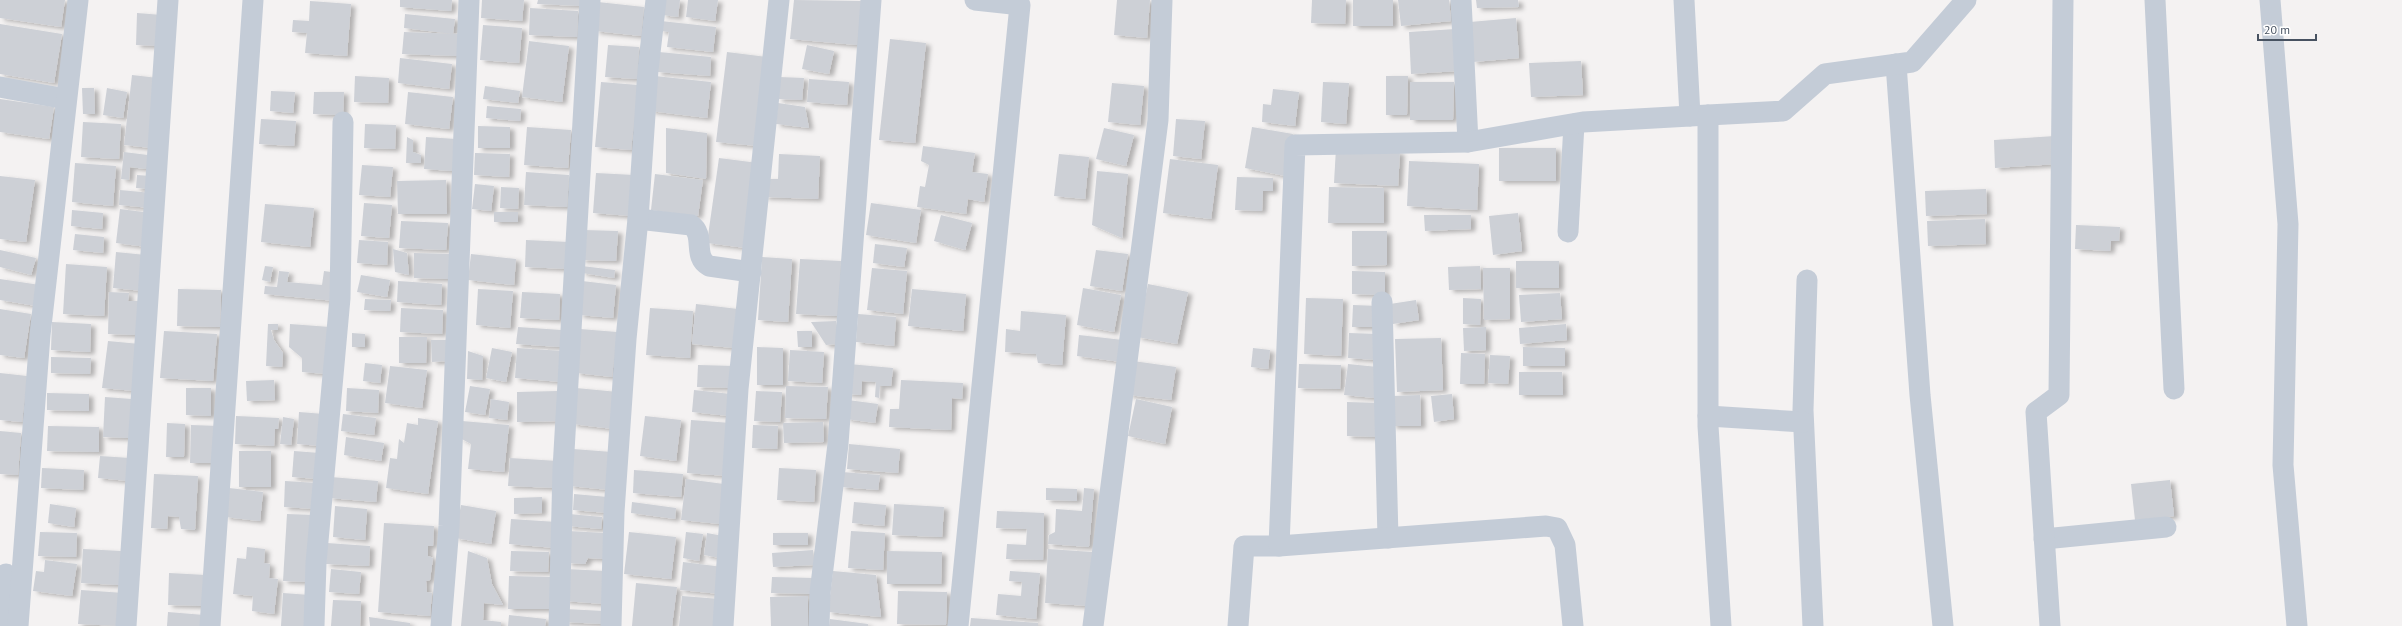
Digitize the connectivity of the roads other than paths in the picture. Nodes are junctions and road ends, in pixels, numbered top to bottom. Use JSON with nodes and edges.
{"nodes":[{"id":1,"x":78,"y":0,"type":"edge"},
{"id":2,"x":168,"y":0,"type":"edge"},
{"id":3,"x":254,"y":0,"type":"edge"},
{"id":4,"x":469,"y":0,"type":"edge"},
{"id":5,"x":590,"y":0,"type":"edge"},
{"id":6,"x":656,"y":0,"type":"edge"},
{"id":7,"x":779,"y":0,"type":"edge"},
{"id":8,"x":871,"y":0,"type":"edge"},
{"id":9,"x":976,"y":0,"type":"edge"},
{"id":10,"x":1162,"y":0,"type":"edge"},
{"id":11,"x":1461,"y":0,"type":"edge"},
{"id":12,"x":1684,"y":0,"type":"edge"},
{"id":13,"x":1966,"y":0,"type":"edge"},
{"id":14,"x":2063,"y":0,"type":"edge"},
{"id":15,"x":2155,"y":0,"type":"edge"},
{"id":16,"x":2270,"y":0,"type":"edge"},
{"id":17,"x":1896,"y":64,"type":"junction"},
{"id":18,"x":0,"y":87,"type":"edge"},
{"id":19,"x":66,"y":99,"type":"junction"},
{"id":20,"x":1699,"y":116,"type":"junction"},
{"id":21,"x":343,"y":122,"type":"dead end"},
{"id":22,"x":1574,"y":124,"type":"junction"},
{"id":23,"x":1468,"y":142,"type":"junction"},
{"id":24,"x":638,"y":219,"type":"junction"},
{"id":25,"x":1568,"y":232,"type":"dead end"},
{"id":26,"x":751,"y":272,"type":"junction"},
{"id":27,"x":1807,"y":280,"type":"dead end"},
{"id":28,"x":1382,"y":302,"type":"dead end"},
{"id":29,"x":2174,"y":389,"type":"dead end"},
{"id":30,"x":1708,"y":416,"type":"junction"},
{"id":31,"x":1803,"y":422,"type":"junction"},
{"id":32,"x":2166,"y":527,"type":"dead end"},
{"id":33,"x":1388,"y":538,"type":"junction"},
{"id":34,"x":2044,"y":539,"type":"junction"},
{"id":35,"x":1279,"y":546,"type":"junction"},
{"id":36,"x":9,"y":574,"type":"edge"},
{"id":37,"x":11,"y":622,"type":"edge"},
{"id":38,"x":126,"y":626,"type":"edge"},
{"id":39,"x":210,"y":626,"type":"edge"},
{"id":40,"x":314,"y":626,"type":"edge"},
{"id":41,"x":441,"y":626,"type":"edge"},
{"id":42,"x":559,"y":626,"type":"edge"},
{"id":43,"x":611,"y":626,"type":"edge"},
{"id":44,"x":723,"y":626,"type":"edge"},
{"id":45,"x":820,"y":626,"type":"edge"},
{"id":46,"x":958,"y":626,"type":"edge"},
{"id":47,"x":1093,"y":626,"type":"edge"},
{"id":48,"x":1238,"y":626,"type":"edge"},
{"id":49,"x":1573,"y":626,"type":"edge"},
{"id":50,"x":1721,"y":626,"type":"edge"},
{"id":51,"x":1813,"y":626,"type":"edge"},
{"id":52,"x":1943,"y":626,"type":"edge"},
{"id":53,"x":2050,"y":626,"type":"edge"},
{"id":54,"x":2297,"y":626,"type":"edge"}],
"edges":[{"from":1,"to":19,"type":"street"},
{"from":2,"to":38,"type":"street"},
{"from":3,"to":39,"type":"street"},
{"from":4,"to":41,"type":"street"},
{"from":5,"to":42,"type":"street"},
{"from":6,"to":24,"type":"street"},
{"from":7,"to":26,"type":"street"},
{"from":8,"to":45,"type":"street"},
{"from":9,"to":46,"type":"street"},
{"from":10,"to":47,"type":"street"},
{"from":11,"to":23,"type":"street"},
{"from":12,"to":20,"type":"street"},
{"from":13,"to":17,"type":"street"},
{"from":14,"to":34,"type":"street"},
{"from":15,"to":29,"type":"street"},
{"from":16,"to":54,"type":"street"},
{"from":17,"to":20,"type":"street"},
{"from":17,"to":52,"type":"street"},
{"from":18,"to":19,"type":"street"},
{"from":19,"to":36,"type":"street"},
{"from":20,"to":22,"type":"street"},
{"from":20,"to":30,"type":"street"},
{"from":21,"to":40,"type":"street"},
{"from":22,"to":23,"type":"street"},
{"from":22,"to":25,"type":"street"},
{"from":23,"to":35,"type":"street"},
{"from":24,"to":26,"type":"street"},
{"from":24,"to":43,"type":"street"},
{"from":26,"to":44,"type":"street"},
{"from":27,"to":31,"type":"street"},
{"from":28,"to":33,"type":"street"},
{"from":30,"to":31,"type":"street"},
{"from":30,"to":50,"type":"street"},
{"from":31,"to":51,"type":"street"},
{"from":32,"to":34,"type":"street"},
{"from":33,"to":35,"type":"street"},
{"from":33,"to":49,"type":"street"},
{"from":34,"to":53,"type":"street"},
{"from":35,"to":48,"type":"street"},
{"from":36,"to":37,"type":"street"}]}
